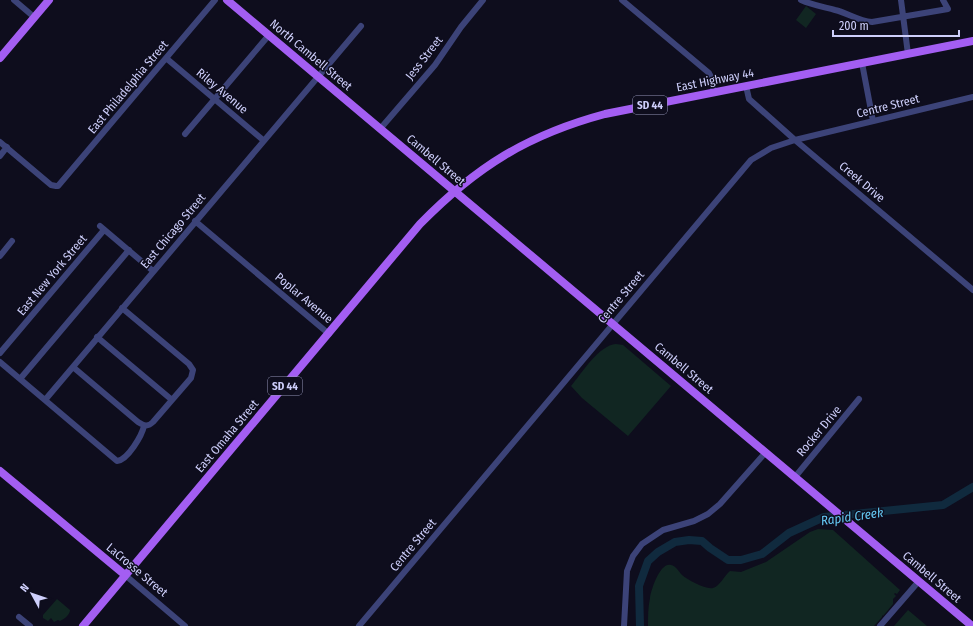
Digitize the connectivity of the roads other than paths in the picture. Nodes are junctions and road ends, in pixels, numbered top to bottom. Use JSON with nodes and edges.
{"nodes":[{"id":1,"x":14,"y":0,"type":"edge"},
{"id":2,"x":49,"y":0,"type":"edge"},
{"id":3,"x":215,"y":0,"type":"edge"},
{"id":4,"x":227,"y":0,"type":"edge"},
{"id":5,"x":483,"y":0,"type":"edge"},
{"id":6,"x":622,"y":0,"type":"edge"},
{"id":7,"x":801,"y":0,"type":"edge"},
{"id":8,"x":901,"y":0,"type":"edge"},
{"id":9,"x":943,"y":0,"type":"edge"},
{"id":10,"x":34,"y":17,"type":"junction"},
{"id":11,"x":904,"y":18,"type":"junction"},
{"id":12,"x":361,"y":26,"type":"dead end"},
{"id":13,"x":268,"y":35,"type":"junction"},
{"id":14,"x":973,"y":42,"type":"edge"},
{"id":15,"x":908,"y":54,"type":"junction"},
{"id":16,"x":0,"y":58,"type":"edge"},
{"id":17,"x":166,"y":58,"type":"junction"},
{"id":18,"x":862,"y":63,"type":"junction"},
{"id":19,"x":317,"y":76,"type":"junction"},
{"id":20,"x":746,"y":86,"type":"junction"},
{"id":21,"x":714,"y":92,"type":"junction"},
{"id":22,"x":973,"y":97,"type":"edge"},
{"id":23,"x":215,"y":99,"type":"junction"},
{"id":24,"x":873,"y":121,"type":"junction"},
{"id":25,"x":380,"y":129,"type":"junction"},
{"id":26,"x":185,"y":134,"type":"dead end"},
{"id":27,"x":263,"y":140,"type":"junction"},
{"id":28,"x":794,"y":140,"type":"junction"},
{"id":29,"x":0,"y":142,"type":"edge"},
{"id":30,"x":7,"y":148,"type":"junction"},
{"id":31,"x":0,"y":156,"type":"edge"},
{"id":32,"x":454,"y":191,"type":"junction"},
{"id":33,"x":195,"y":221,"type":"junction"},
{"id":34,"x":12,"y":242,"type":"dead end"},
{"id":35,"x":129,"y":250,"type":"junction"},
{"id":36,"x":1,"y":254,"type":"edge"},
{"id":37,"x":153,"y":271,"type":"junction"},
{"id":38,"x":973,"y":290,"type":"edge"},
{"id":39,"x":122,"y":308,"type":"junction"},
{"id":40,"x":613,"y":325,"type":"junction"},
{"id":41,"x":329,"y":334,"type":"junction"},
{"id":42,"x":97,"y":337,"type":"junction"},
{"id":43,"x":0,"y":353,"type":"edge"},
{"id":44,"x":0,"y":362,"type":"edge"},
{"id":45,"x":73,"y":367,"type":"junction"},
{"id":46,"x":20,"y":379,"type":"junction"},
{"id":47,"x":45,"y":400,"type":"junction"},
{"id":48,"x":172,"y":400,"type":"junction"},
{"id":49,"x":859,"y":400,"type":"dead end"},
{"id":50,"x":144,"y":426,"type":"junction"},
{"id":51,"x":766,"y":452,"type":"junction"},
{"id":52,"x":0,"y":471,"type":"edge"},
{"id":53,"x":795,"y":477,"type":"junction"},
{"id":54,"x":125,"y":575,"type":"junction"},
{"id":55,"x":918,"y":581,"type":"junction"},
{"id":56,"x":19,"y":617,"type":"dead end"},
{"id":57,"x":30,"y":626,"type":"edge"},
{"id":58,"x":83,"y":626,"type":"edge"},
{"id":59,"x":185,"y":626,"type":"edge"},
{"id":60,"x":359,"y":626,"type":"edge"},
{"id":61,"x":624,"y":626,"type":"edge"},
{"id":62,"x":880,"y":626,"type":"edge"},
{"id":63,"x":972,"y":626,"type":"edge"}],
"edges":[{"from":1,"to":10,"type":"street"},
{"from":2,"to":10,"type":"main road"},
{"from":3,"to":17,"type":"street","name":"East Philadelphia Street"},
{"from":4,"to":13,"type":"main road","name":"North Cambell Street"},
{"from":5,"to":25,"type":"street","name":"Jess Street"},
{"from":6,"to":21,"type":"street"},
{"from":7,"to":11,"type":"street"},
{"from":8,"to":11,"type":"street"},
{"from":9,"to":11,"type":"street"},
{"from":10,"to":16,"type":"main road"},
{"from":11,"to":15,"type":"street"},
{"from":12,"to":19,"type":"street","name":"East Chicago Street"},
{"from":13,"to":19,"type":"main road","name":"North Cambell Street"},
{"from":13,"to":23,"type":"street"},
{"from":14,"to":15,"type":"main road","name":"East Highway 44","number":"SD 44"},
{"from":15,"to":18,"type":"main road","name":"East Highway 44","number":"SD 44"},
{"from":17,"to":23,"type":"street","name":"Riley Avenue"},
{"from":17,"to":30,"type":"street","name":"East Philadelphia Street"},
{"from":18,"to":20,"type":"main road","name":"East Highway 44","number":"SD 44"},
{"from":18,"to":24,"type":"street"},
{"from":19,"to":25,"type":"main road","name":"North Cambell Street"},
{"from":19,"to":27,"type":"street","name":"East Chicago Street"},
{"from":20,"to":21,"type":"main road","name":"East Highway 44","number":"SD 44"},
{"from":20,"to":28,"type":"street","name":"Creek Drive"},
{"from":21,"to":32,"type":"main road","name":"East Highway 44","number":"SD 44"},
{"from":22,"to":24,"type":"street","name":"Centre Street"},
{"from":23,"to":26,"type":"street"},
{"from":23,"to":27,"type":"street","name":"Riley Avenue"},
{"from":24,"to":28,"type":"street","name":"Centre Street"},
{"from":25,"to":32,"type":"main road","name":"Cambell Street"},
{"from":27,"to":33,"type":"street","name":"East Chicago Street"},
{"from":28,"to":38,"type":"street","name":"Creek Drive"},
{"from":28,"to":40,"type":"street","name":"Centre Street"},
{"from":29,"to":30,"type":"street"},
{"from":30,"to":31,"type":"street"},
{"from":32,"to":40,"type":"main road","name":"Cambell Street"},
{"from":32,"to":41,"type":"main road","name":"East Omaha Street","number":"SD 44"},
{"from":33,"to":37,"type":"street","name":"East Chicago Street"},
{"from":33,"to":41,"type":"street","name":"Poplar Avenue"},
{"from":34,"to":36,"type":"street"},
{"from":35,"to":37,"type":"street"},
{"from":35,"to":43,"type":"street","name":"East New York Street"},
{"from":35,"to":46,"type":"street"},
{"from":37,"to":39,"type":"street","name":"East Chicago Street"},
{"from":39,"to":42,"type":"street","name":"East Chicago Street"},
{"from":39,"to":48,"type":"street"},
{"from":40,"to":51,"type":"main road","name":"Cambell Street"},
{"from":40,"to":60,"type":"street","name":"Centre Street"},
{"from":41,"to":54,"type":"main road","name":"East Omaha Street","number":"SD 44"},
{"from":42,"to":45,"type":"street","name":"East Chicago Street"},
{"from":42,"to":48,"type":"street"},
{"from":44,"to":46,"type":"street"},
{"from":45,"to":47,"type":"street","name":"East Chicago Street"},
{"from":45,"to":50,"type":"street"},
{"from":46,"to":47,"type":"street"},
{"from":47,"to":50,"type":"street"},
{"from":48,"to":50,"type":"street"},
{"from":49,"to":53,"type":"street","name":"Rocker Drive"},
{"from":51,"to":53,"type":"main road","name":"Cambell Street"},
{"from":51,"to":61,"type":"street"},
{"from":52,"to":54,"type":"main road","name":"LaCrosse Street"},
{"from":53,"to":55,"type":"main road","name":"Cambell Street"},
{"from":54,"to":58,"type":"main road","name":"East Omaha Street","number":"SD 44"},
{"from":54,"to":59,"type":"street","name":"LaCrosse Street"},
{"from":55,"to":62,"type":"street"},
{"from":55,"to":63,"type":"main road","name":"Cambell Street"},
{"from":56,"to":57,"type":"street"}]}
